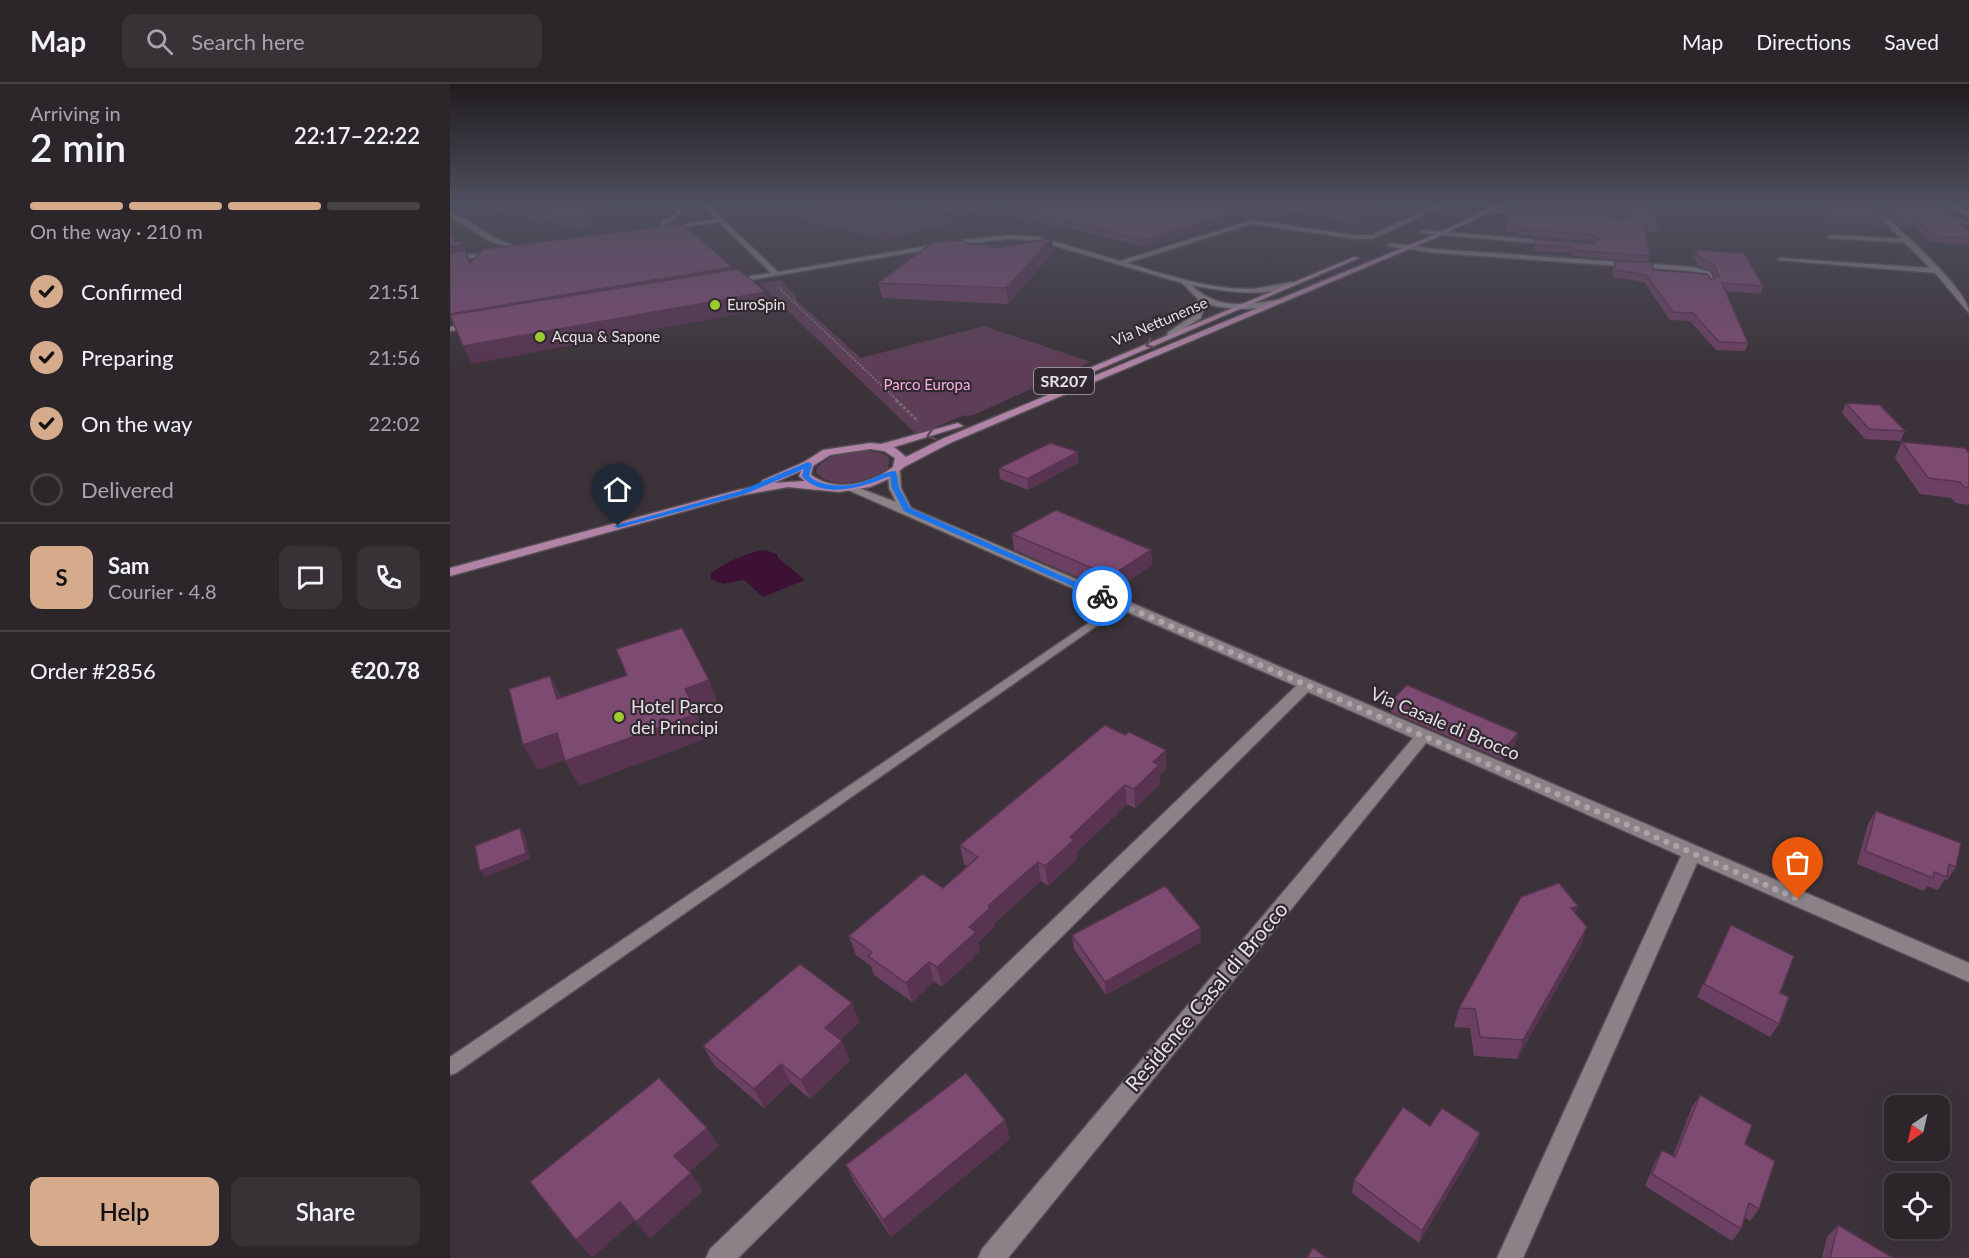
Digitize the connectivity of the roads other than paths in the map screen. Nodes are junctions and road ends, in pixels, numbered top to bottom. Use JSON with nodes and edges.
{"nodes":[{"id":1,"x":762,"y":260,"type":"edge"},
{"id":2,"x":858,"y":260,"type":"edge"},
{"id":3,"x":1109,"y":260,"type":"edge"},
{"id":4,"x":1130,"y":260,"type":"edge"},
{"id":5,"x":1352,"y":260,"type":"edge"},
{"id":6,"x":1379,"y":260,"type":"edge"},
{"id":7,"x":1567,"y":260,"type":"edge"},
{"id":8,"x":1780,"y":260,"type":"dead end"},
{"id":9,"x":1926,"y":260,"type":"edge"},
{"id":10,"x":1120,"y":263,"type":"junction"},
{"id":11,"x":1937,"y":271,"type":"junction"},
{"id":12,"x":776,"y":274,"type":"junction"},
{"id":13,"x":1177,"y":280,"type":"junction"},
{"id":14,"x":1711,"y":282,"type":"edge"},
{"id":15,"x":717,"y":284,"type":"edge"},
{"id":16,"x":1292,"y":284,"type":"junction"},
{"id":17,"x":1213,"y":288,"type":"junction"},
{"id":18,"x":1202,"y":299,"type":"junction"},
{"id":19,"x":1277,"y":302,"type":"junction"},
{"id":20,"x":1243,"y":306,"type":"junction"},
{"id":21,"x":1969,"y":311,"type":"edge"},
{"id":22,"x":1241,"y":318,"type":"junction"},
{"id":23,"x":485,"y":323,"type":"edge"},
{"id":24,"x":450,"y":329,"type":"edge"},
{"id":25,"x":1171,"y":334,"type":"junction"},
{"id":26,"x":883,"y":447,"type":"junction"},
{"id":27,"x":808,"y":464,"type":"junction"},
{"id":28,"x":897,"y":468,"type":"junction"},
{"id":29,"x":819,"y":485,"type":"junction"},
{"id":30,"x":847,"y":487,"type":"junction"},
{"id":31,"x":742,"y":492,"type":"junction"},
{"id":32,"x":906,"y":510,"type":"junction"},
{"id":33,"x":450,"y":572,"type":"edge"},
{"id":34,"x":1120,"y":603,"type":"junction"},
{"id":35,"x":1306,"y":685,"type":"junction"},
{"id":36,"x":1423,"y":736,"type":"junction"},
{"id":37,"x":1692,"y":852,"type":"junction"},
{"id":38,"x":1969,"y":973,"type":"edge"},
{"id":39,"x":450,"y":1067,"type":"edge"},
{"id":40,"x":718,"y":1258,"type":"edge"},
{"id":41,"x":991,"y":1258,"type":"edge"},
{"id":42,"x":1510,"y":1258,"type":"edge"}],
"edges":[{"from":1,"to":12,"type":"street"},
{"from":2,"to":12,"type":"street"},
{"from":3,"to":10,"type":"street"},
{"from":4,"to":10,"type":"street"},
{"from":5,"to":16,"type":"main road","name":"Via Nettunense","number":"SR207"},
{"from":6,"to":19,"type":"main road","name":"Via Nettunense","number":"SR207"},
{"from":7,"to":14,"type":"street"},
{"from":8,"to":11,"type":"street"},
{"from":9,"to":11,"type":"street"},
{"from":10,"to":13,"type":"street"},
{"from":11,"to":21,"type":"street"},
{"from":12,"to":15,"type":"street"},
{"from":13,"to":17,"type":"street"},
{"from":13,"to":18,"type":"street"},
{"from":16,"to":17,"type":"street"},
{"from":16,"to":20,"type":"main road","name":"Via Nettunense","number":"SR207"},
{"from":17,"to":20,"type":"street"},
{"from":18,"to":20,"type":"street"},
{"from":18,"to":25,"type":"street"},
{"from":19,"to":20,"type":"street"},
{"from":19,"to":22,"type":"main road","name":"Via Nettunense","number":"SR207"},
{"from":20,"to":22,"type":"street"},
{"from":20,"to":25,"type":"main road","name":"Via Nettunense","number":"SR207"},
{"from":22,"to":28,"type":"main road","name":"Via Nettunense","number":"SR207"},
{"from":23,"to":24,"type":"street"},
{"from":25,"to":26,"type":"main road","name":"Via Nettunense","number":"SR207","one_way":true},
{"from":26,"to":27,"type":"main road","name":"Via Nettunense","number":"SR207"},
{"from":26,"to":28,"type":"main road"},
{"from":27,"to":29,"type":"main road"},
{"from":27,"to":31,"type":"main road","name":"Via Nettunense","number":"SR207"},
{"from":28,"to":30,"type":"main road","name":"Via Nettunense","number":"SR207"},
{"from":28,"to":32,"type":"street"},
{"from":29,"to":30,"type":"main road","name":"Via Nettunense","number":"SR207"},
{"from":29,"to":31,"type":"main road","name":"Via Nettunense","number":"SR207"},
{"from":30,"to":32,"type":"street","name":"Via Casale di Brocco"},
{"from":31,"to":33,"type":"main road","name":"Via Nettunense","number":"SR207"},
{"from":32,"to":34,"type":"street","name":"Via Casale di Brocco"},
{"from":34,"to":35,"type":"street","name":"Via Casale di Brocco"},
{"from":34,"to":39,"type":"lane"},
{"from":35,"to":36,"type":"street","name":"Via Casale di Brocco"},
{"from":35,"to":40,"type":"street"},
{"from":36,"to":37,"type":"street","name":"Via Casale di Brocco"},
{"from":36,"to":41,"type":"street","name":"Residence Casal di Brocco"},
{"from":37,"to":38,"type":"street","name":"Via Casale di Brocco"},
{"from":37,"to":42,"type":"street"}]}
